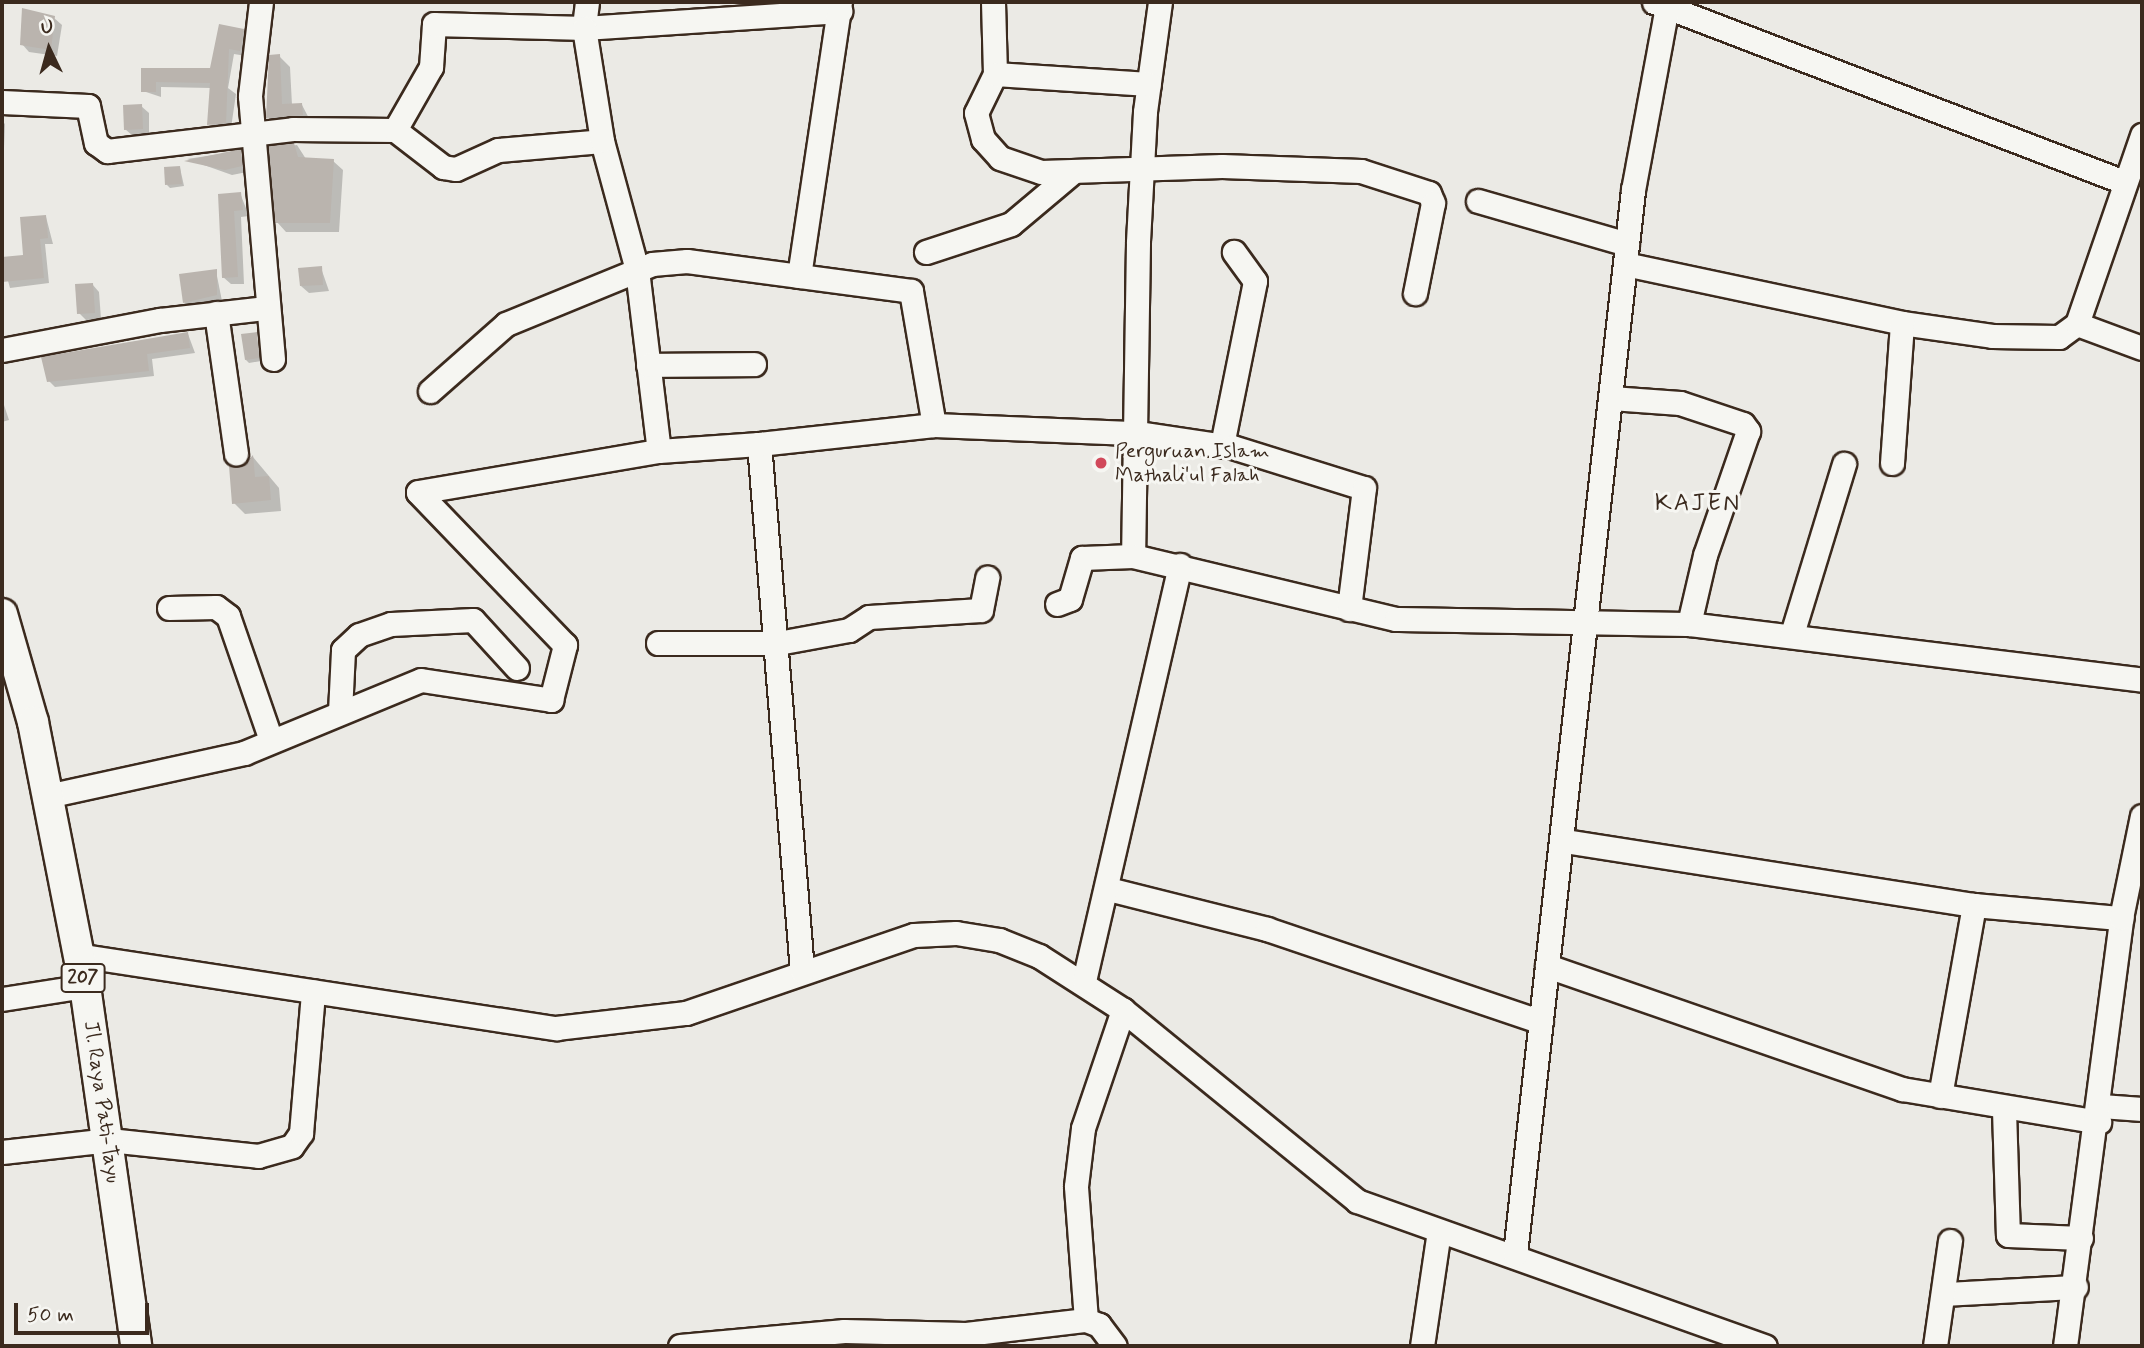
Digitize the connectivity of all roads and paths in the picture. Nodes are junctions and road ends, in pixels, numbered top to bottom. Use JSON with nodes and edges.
{"nodes":[{"id":1,"x":261,"y":2,"type":"edge"},
{"id":2,"x":587,"y":2,"type":"edge"},
{"id":3,"x":993,"y":2,"type":"edge"},
{"id":4,"x":1160,"y":2,"type":"edge"},
{"id":5,"x":1663,"y":3,"type":"edge"},
{"id":6,"x":840,"y":6,"type":"edge"},
{"id":7,"x":584,"y":28,"type":"junction"},
{"id":8,"x":995,"y":74,"type":"junction"},
{"id":9,"x":1149,"y":84,"type":"junction"},
{"id":10,"x":2,"y":102,"type":"edge"},
{"id":11,"x":395,"y":130,"type":"junction"},
{"id":12,"x":251,"y":133,"type":"junction"},
{"id":13,"x":2142,"y":135,"type":"edge"},
{"id":14,"x":603,"y":141,"type":"junction"},
{"id":15,"x":1142,"y":170,"type":"junction"},
{"id":16,"x":1074,"y":171,"type":"junction"},
{"id":17,"x":2124,"y":182,"type":"junction"},
{"id":18,"x":1478,"y":201,"type":"dead end"},
{"id":19,"x":926,"y":252,"type":"dead end"},
{"id":20,"x":1234,"y":252,"type":"dead end"},
{"id":21,"x":1626,"y":254,"type":"junction"},
{"id":22,"x":637,"y":270,"type":"junction"},
{"id":23,"x":799,"y":276,"type":"junction"},
{"id":24,"x":1415,"y":293,"type":"dead end"},
{"id":25,"x":266,"y":308,"type":"junction"},
{"id":26,"x":216,"y":313,"type":"junction"},
{"id":27,"x":1902,"y":323,"type":"junction"},
{"id":28,"x":2077,"y":324,"type":"junction"},
{"id":29,"x":2142,"y":348,"type":"edge"},
{"id":30,"x":2,"y":350,"type":"edge"},
{"id":31,"x":273,"y":359,"type":"dead end"},
{"id":32,"x":754,"y":364,"type":"dead end"},
{"id":33,"x":648,"y":365,"type":"junction"},
{"id":34,"x":430,"y":391,"type":"dead end"},
{"id":35,"x":1611,"y":398,"type":"junction"},
{"id":36,"x":934,"y":425,"type":"junction"},
{"id":37,"x":1138,"y":433,"type":"junction"},
{"id":38,"x":759,"y":444,"type":"junction"},
{"id":39,"x":1222,"y":445,"type":"junction"},
{"id":40,"x":659,"y":451,"type":"junction"},
{"id":41,"x":236,"y":454,"type":"dead end"},
{"id":42,"x":1892,"y":463,"type":"dead end"},
{"id":43,"x":1844,"y":464,"type":"dead end"},
{"id":44,"x":1133,"y":556,"type":"junction"},
{"id":45,"x":1180,"y":565,"type":"junction"},
{"id":46,"x":987,"y":578,"type":"dead end"},
{"id":47,"x":1057,"y":604,"type":"dead end"},
{"id":48,"x":169,"y":608,"type":"dead end"},
{"id":49,"x":1349,"y":609,"type":"junction"},
{"id":50,"x":2,"y":614,"type":"edge"},
{"id":51,"x":1588,"y":619,"type":"junction"},
{"id":52,"x":1689,"y":624,"type":"junction"},
{"id":53,"x":1792,"y":635,"type":"junction"},
{"id":54,"x":658,"y":643,"type":"dead end"},
{"id":55,"x":778,"y":643,"type":"junction"},
{"id":56,"x":517,"y":668,"type":"dead end"},
{"id":57,"x":2142,"y":680,"type":"edge"},
{"id":58,"x":340,"y":712,"type":"junction"},
{"id":59,"x":271,"y":740,"type":"junction"},
{"id":60,"x":47,"y":796,"type":"junction"},
{"id":61,"x":2142,"y":816,"type":"edge"},
{"id":62,"x":1564,"y":842,"type":"junction"},
{"id":63,"x":1108,"y":888,"type":"junction"},
{"id":64,"x":1974,"y":905,"type":"junction"},
{"id":65,"x":2121,"y":918,"type":"junction"},
{"id":66,"x":77,"y":955,"type":"junction"},
{"id":67,"x":1547,"y":966,"type":"junction"},
{"id":68,"x":802,"y":971,"type":"junction"},
{"id":69,"x":1084,"y":981,"type":"junction"},
{"id":70,"x":85,"y":986,"type":"junction"},
{"id":71,"x":313,"y":992,"type":"junction"},
{"id":72,"x":2,"y":999,"type":"edge"},
{"id":73,"x":1123,"y":1010,"type":"junction"},
{"id":74,"x":1541,"y":1022,"type":"junction"},
{"id":75,"x":1940,"y":1096,"type":"junction"},
{"id":76,"x":2142,"y":1109,"type":"edge"},
{"id":77,"x":2004,"y":1110,"type":"junction"},
{"id":78,"x":2100,"y":1114,"type":"junction"},
{"id":79,"x":108,"y":1140,"type":"junction"},
{"id":80,"x":2,"y":1152,"type":"edge"},
{"id":81,"x":1439,"y":1231,"type":"junction"},
{"id":82,"x":2081,"y":1238,"type":"junction"},
{"id":83,"x":1950,"y":1241,"type":"dead end"},
{"id":84,"x":1515,"y":1254,"type":"junction"},
{"id":85,"x":2076,"y":1287,"type":"junction"},
{"id":86,"x":1945,"y":1294,"type":"junction"},
{"id":87,"x":1086,"y":1320,"type":"junction"},
{"id":88,"x":967,"y":1340,"type":"edge"},
{"id":89,"x":136,"y":1346,"type":"edge"},
{"id":90,"x":680,"y":1346,"type":"edge"},
{"id":91,"x":1115,"y":1346,"type":"edge"},
{"id":92,"x":1422,"y":1346,"type":"edge"},
{"id":93,"x":1765,"y":1346,"type":"edge"},
{"id":94,"x":1935,"y":1346,"type":"edge"},
{"id":95,"x":2065,"y":1346,"type":"edge"}],
"edges":[{"from":1,"to":12,"type":"street"},
{"from":2,"to":7,"type":"street"},
{"from":3,"to":8,"type":"street"},
{"from":4,"to":9,"type":"street"},
{"from":5,"to":17,"type":"street"},
{"from":5,"to":21,"type":"street"},
{"from":6,"to":7,"type":"street"},
{"from":6,"to":23,"type":"street"},
{"from":7,"to":11,"type":"street"},
{"from":7,"to":14,"type":"street"},
{"from":8,"to":9,"type":"street"},
{"from":8,"to":16,"type":"street"},
{"from":9,"to":15,"type":"street"},
{"from":10,"to":12,"type":"street"},
{"from":11,"to":12,"type":"street"},
{"from":11,"to":14,"type":"street"},
{"from":12,"to":25,"type":"street"},
{"from":13,"to":17,"type":"street"},
{"from":14,"to":22,"type":"street"},
{"from":15,"to":16,"type":"street"},
{"from":15,"to":24,"type":"street"},
{"from":15,"to":37,"type":"street"},
{"from":16,"to":19,"type":"street"},
{"from":17,"to":28,"type":"street"},
{"from":18,"to":21,"type":"street"},
{"from":20,"to":39,"type":"street"},
{"from":21,"to":27,"type":"street"},
{"from":21,"to":35,"type":"street"},
{"from":22,"to":23,"type":"street"},
{"from":22,"to":33,"type":"street"},
{"from":22,"to":34,"type":"street"},
{"from":23,"to":36,"type":"street"},
{"from":25,"to":26,"type":"street"},
{"from":25,"to":31,"type":"street"},
{"from":26,"to":30,"type":"street"},
{"from":26,"to":41,"type":"street"},
{"from":27,"to":28,"type":"street"},
{"from":27,"to":42,"type":"street"},
{"from":28,"to":29,"type":"street"},
{"from":32,"to":33,"type":"street"},
{"from":33,"to":40,"type":"street"},
{"from":35,"to":51,"type":"street"},
{"from":35,"to":52,"type":"street"},
{"from":36,"to":37,"type":"street"},
{"from":36,"to":38,"type":"street"},
{"from":37,"to":39,"type":"street"},
{"from":37,"to":44,"type":"street"},
{"from":38,"to":40,"type":"street"},
{"from":38,"to":55,"type":"street"},
{"from":39,"to":49,"type":"street"},
{"from":40,"to":58,"type":"street"},
{"from":43,"to":53,"type":"street"},
{"from":44,"to":45,"type":"street"},
{"from":44,"to":47,"type":"street"},
{"from":45,"to":49,"type":"street"},
{"from":45,"to":63,"type":"street"},
{"from":46,"to":55,"type":"street"},
{"from":48,"to":59,"type":"street"},
{"from":49,"to":51,"type":"street"},
{"from":50,"to":60,"type":"main road","name":"Jl. Raya Pati-Tayu","number":"207"},
{"from":51,"to":52,"type":"street"},
{"from":51,"to":62,"type":"street"},
{"from":52,"to":53,"type":"street"},
{"from":53,"to":57,"type":"street"},
{"from":54,"to":55,"type":"street"},
{"from":55,"to":68,"type":"street"},
{"from":56,"to":58,"type":"street"},
{"from":58,"to":59,"type":"street"},
{"from":59,"to":60,"type":"street"},
{"from":60,"to":66,"type":"main road","name":"Jl. Raya Pati-Tayu","number":"207"},
{"from":61,"to":65,"type":"street"},
{"from":62,"to":64,"type":"street"},
{"from":62,"to":67,"type":"street"},
{"from":63,"to":69,"type":"street"},
{"from":63,"to":74,"type":"street"},
{"from":64,"to":65,"type":"street"},
{"from":64,"to":75,"type":"street"},
{"from":65,"to":78,"type":"street"},
{"from":66,"to":70,"type":"main road","name":"Jl. Raya Pati-Tayu","number":"207"},
{"from":66,"to":71,"type":"street"},
{"from":67,"to":74,"type":"street"},
{"from":67,"to":75,"type":"street"},
{"from":68,"to":69,"type":"street"},
{"from":68,"to":71,"type":"street"},
{"from":69,"to":73,"type":"street"},
{"from":70,"to":72,"type":"street"},
{"from":70,"to":79,"type":"main road","name":"Jl. Raya Pati-Tayu","number":"207"},
{"from":71,"to":79,"type":"street"},
{"from":73,"to":81,"type":"street"},
{"from":73,"to":87,"type":"street"},
{"from":74,"to":84,"type":"street"},
{"from":75,"to":77,"type":"street"},
{"from":76,"to":78,"type":"street"},
{"from":77,"to":78,"type":"street"},
{"from":77,"to":82,"type":"street"},
{"from":78,"to":82,"type":"street"},
{"from":79,"to":80,"type":"street"},
{"from":79,"to":89,"type":"main road","name":"Jl. Raya Pati-Tayu","number":"207"},
{"from":81,"to":84,"type":"street"},
{"from":81,"to":92,"type":"street"},
{"from":82,"to":85,"type":"street"},
{"from":83,"to":86,"type":"street"},
{"from":84,"to":93,"type":"street"},
{"from":85,"to":86,"type":"street"},
{"from":85,"to":95,"type":"street"},
{"from":86,"to":94,"type":"street"},
{"from":87,"to":88,"type":"street"},
{"from":87,"to":91,"type":"street"},
{"from":88,"to":90,"type":"street"}]}
